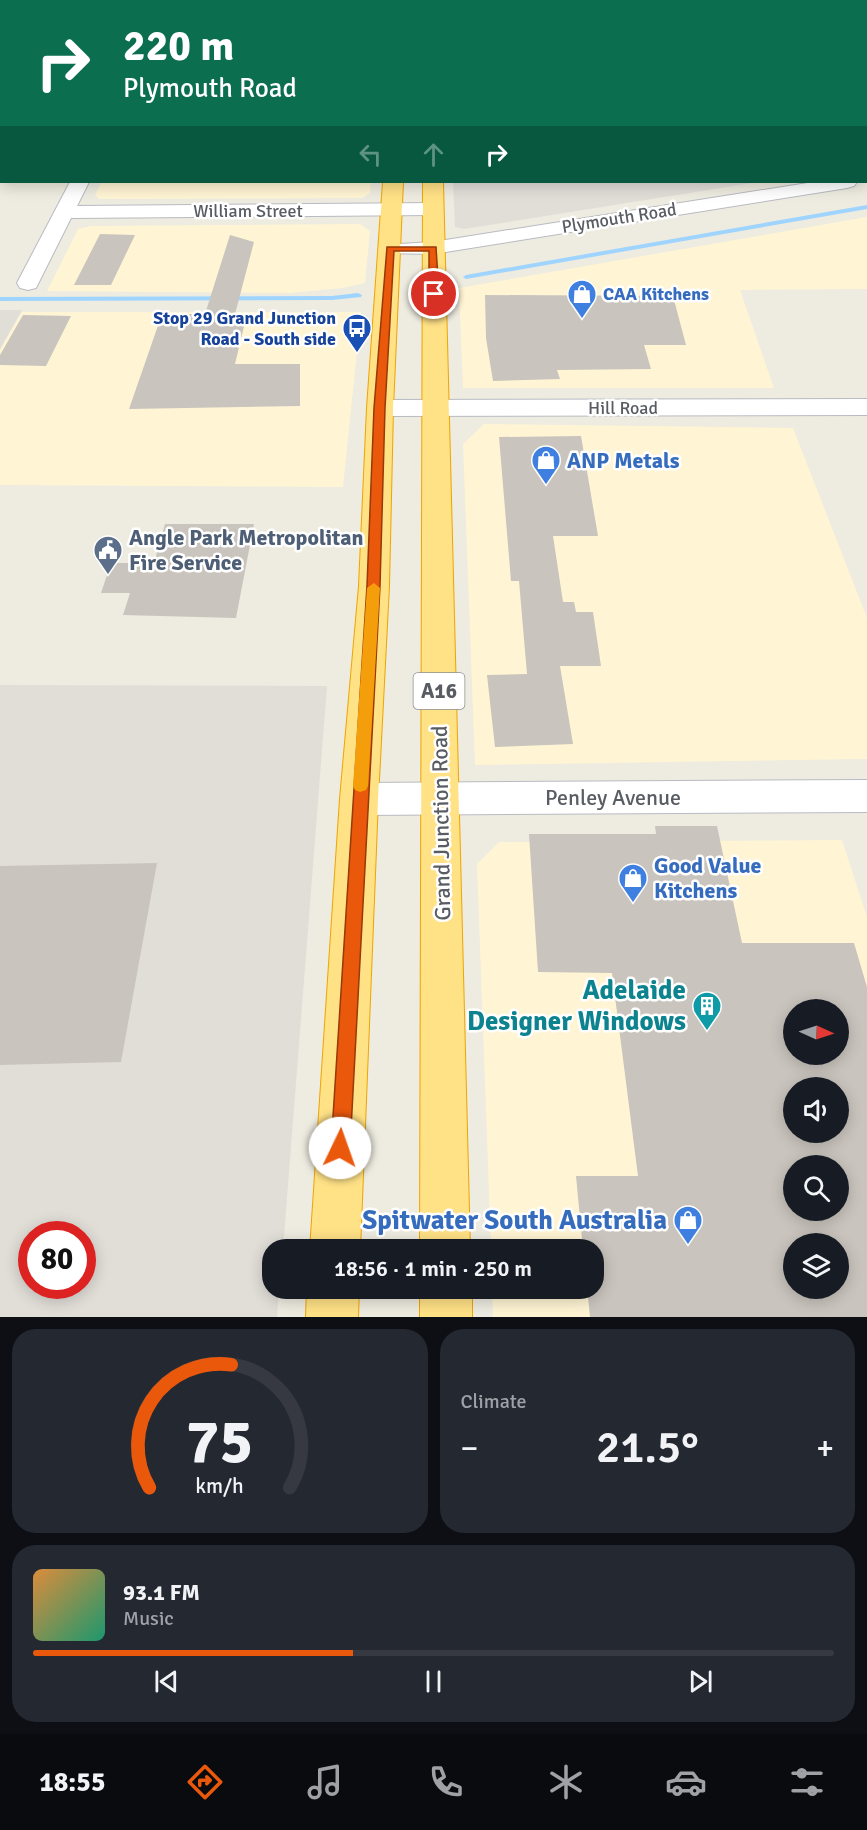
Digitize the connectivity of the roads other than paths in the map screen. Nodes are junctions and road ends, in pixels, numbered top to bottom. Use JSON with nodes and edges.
{"nodes":[{"id":1,"x":78,"y":183,"type":"edge"},
{"id":2,"x":393,"y":183,"type":"edge"},
{"id":3,"x":433,"y":183,"type":"edge"},
{"id":4,"x":841,"y":183,"type":"edge"},
{"id":5,"x":392,"y":210,"type":"junction"},
{"id":6,"x":433,"y":210,"type":"junction"},
{"id":7,"x":64,"y":212,"type":"junction"},
{"id":8,"x":433,"y":248,"type":"junction"},
{"id":9,"x":390,"y":249,"type":"junction"},
{"id":10,"x":28,"y":283,"type":"dead end"},
{"id":11,"x":380,"y":408,"type":"junction"},
{"id":12,"x":435,"y":408,"type":"junction"},
{"id":13,"x":867,"y":408,"type":"edge"},
{"id":14,"x":867,"y":796,"type":"edge"},
{"id":15,"x":440,"y":798,"type":"junction"},
{"id":16,"x":359,"y":799,"type":"junction"},
{"id":17,"x":336,"y":1239,"type":"edge"},
{"id":18,"x":445,"y":1239,"type":"edge"},
{"id":19,"x":333,"y":1299,"type":"edge"},
{"id":20,"x":446,"y":1299,"type":"edge"},
{"id":21,"x":332,"y":1317,"type":"edge"},
{"id":22,"x":446,"y":1317,"type":"edge"}],
"edges":[{"from":1,"to":7,"type":"street"},
{"from":2,"to":5,"type":"highway"},
{"from":3,"to":6,"type":"highway","name":"Grand Junction Road","number":"A16"},
{"from":4,"to":8,"type":"street","name":"Plymouth Road"},
{"from":5,"to":6,"type":"street","name":"William Street"},
{"from":5,"to":7,"type":"street","name":"William Street"},
{"from":5,"to":9,"type":"highway"},
{"from":6,"to":8,"type":"highway","name":"Grand Junction Road","number":"A16"},
{"from":7,"to":10,"type":"street"},
{"from":8,"to":9,"type":"street","name":"Plymouth Road"},
{"from":8,"to":12,"type":"highway","name":"Grand Junction Road","number":"A16"},
{"from":9,"to":11,"type":"highway"},
{"from":11,"to":12,"type":"street","name":"Hill Road"},
{"from":11,"to":16,"type":"highway"},
{"from":12,"to":13,"type":"street","name":"Hill Road"},
{"from":12,"to":15,"type":"highway","name":"Grand Junction Road","number":"A16"},
{"from":14,"to":15,"type":"street","name":"Penley Avenue"},
{"from":15,"to":16,"type":"street","name":"Penley Avenue"},
{"from":15,"to":18,"type":"highway","name":"Grand Junction Road","number":"A16"},
{"from":16,"to":17,"type":"highway"},
{"from":19,"to":21,"type":"highway"},
{"from":20,"to":22,"type":"highway"}]}
